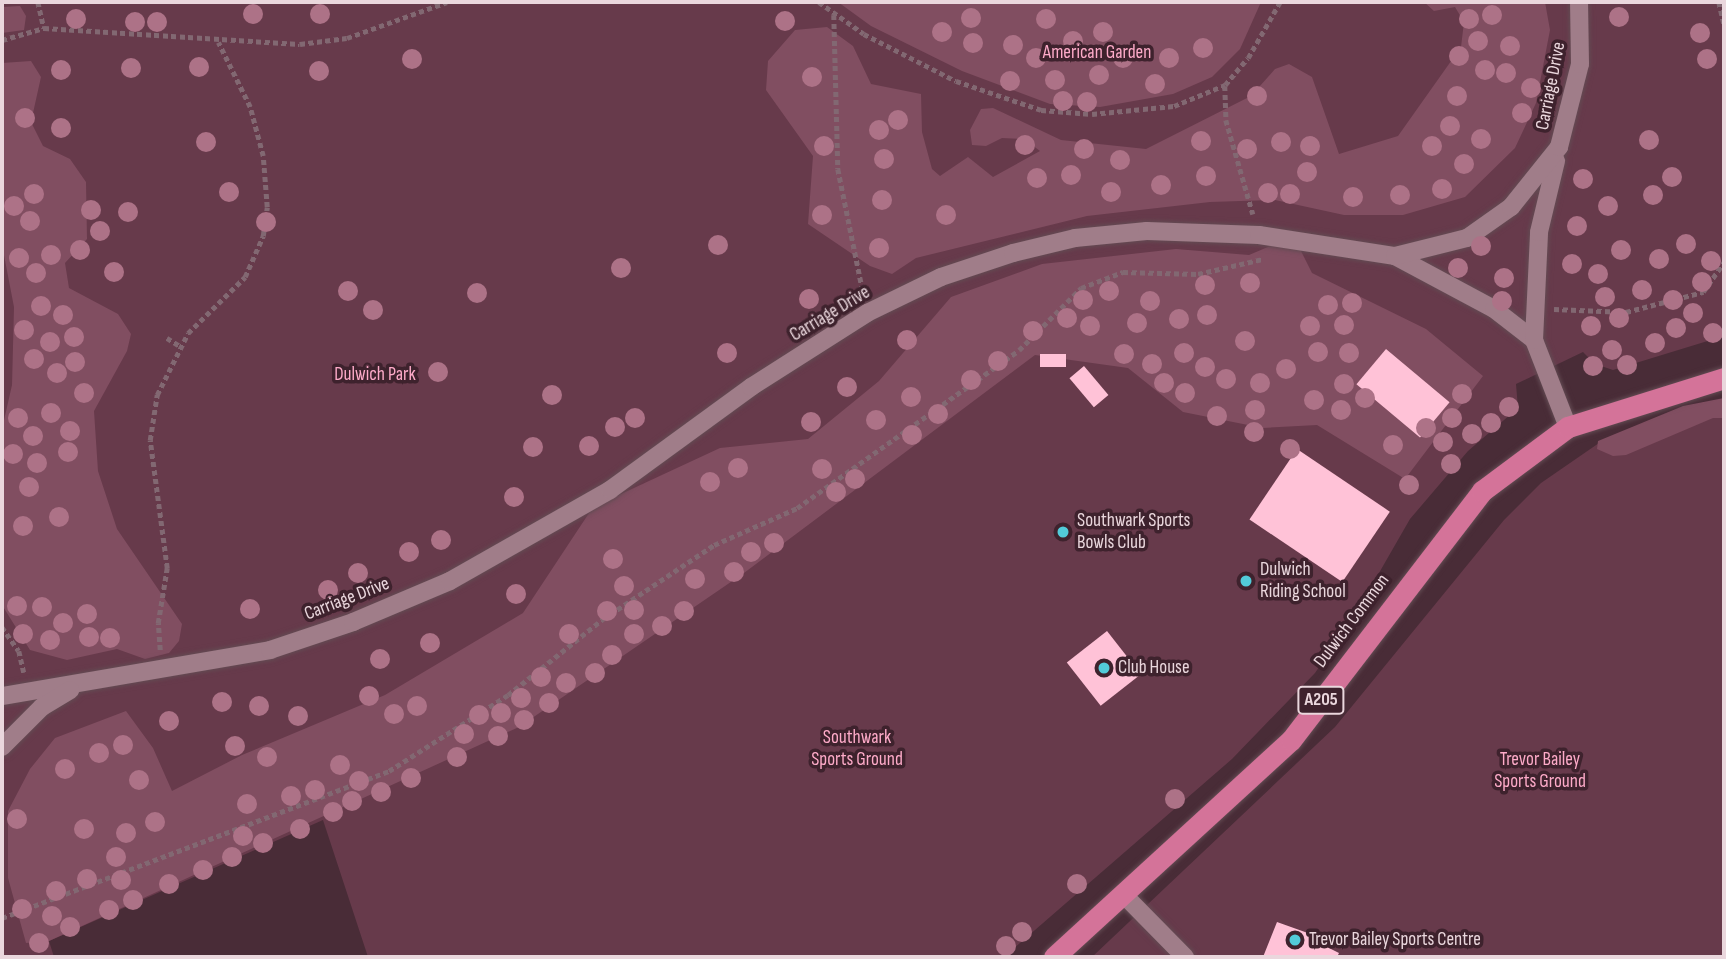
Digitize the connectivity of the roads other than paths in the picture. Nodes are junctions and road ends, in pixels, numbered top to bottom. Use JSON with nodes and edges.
{"nodes":[{"id":1,"x":1579,"y":2,"type":"edge"},
{"id":2,"x":1559,"y":147,"type":"junction"},
{"id":3,"x":1395,"y":256,"type":"junction"},
{"id":4,"x":1534,"y":340,"type":"junction"},
{"id":5,"x":1724,"y":378,"type":"edge"},
{"id":6,"x":1569,"y":427,"type":"junction"},
{"id":7,"x":76,"y":686,"type":"junction"},
{"id":8,"x":2,"y":696,"type":"edge"},
{"id":9,"x":2,"y":747,"type":"edge"},
{"id":10,"x":1124,"y":895,"type":"junction"},
{"id":11,"x":1054,"y":957,"type":"edge"},
{"id":12,"x":1185,"y":957,"type":"edge"}],
"edges":[{"from":1,"to":2,"type":"lane","name":"Carriage Drive"},
{"from":2,"to":3,"type":"lane","name":"Carriage Drive"},
{"from":2,"to":4,"type":"lane"},
{"from":3,"to":4,"type":"lane"},
{"from":3,"to":7,"type":"lane","name":"Carriage Drive"},
{"from":4,"to":6,"type":"lane"},
{"from":5,"to":6,"type":"highway","name":"Dulwich Common","number":"A205"},
{"from":6,"to":10,"type":"highway","name":"Dulwich Common","number":"A205"},
{"from":7,"to":8,"type":"lane","name":"Carriage Drive"},
{"from":7,"to":9,"type":"lane"},
{"from":10,"to":11,"type":"highway","name":"Dulwich Common","number":"A205"},
{"from":10,"to":12,"type":"lane"}]}
